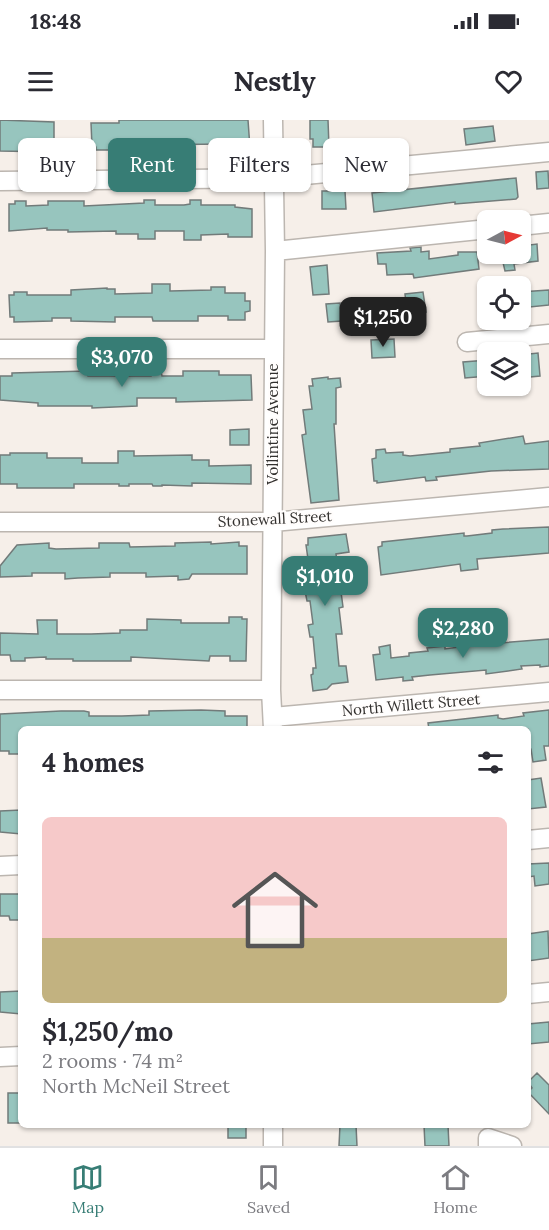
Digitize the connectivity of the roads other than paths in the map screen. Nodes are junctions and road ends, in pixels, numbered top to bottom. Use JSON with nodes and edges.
{"nodes":[{"id":1,"x":273,"y":120,"type":"edge"},
{"id":2,"x":273,"y":138,"type":"edge"},
{"id":3,"x":549,"y":152,"type":"edge"},
{"id":4,"x":311,"y":174,"type":"edge"},
{"id":5,"x":208,"y":179,"type":"edge"},
{"id":6,"x":0,"y":181,"type":"edge"},
{"id":7,"x":273,"y":192,"type":"edge"},
{"id":8,"x":549,"y":223,"type":"edge"},
{"id":9,"x":531,"y":225,"type":"edge"},
{"id":10,"x":477,"y":230,"type":"edge"},
{"id":11,"x":275,"y":251,"type":"junction"},
{"id":12,"x":549,"y":334,"type":"edge"},
{"id":13,"x":467,"y":342,"type":"dead end"},
{"id":14,"x":0,"y":349,"type":"edge"},
{"id":15,"x":273,"y":349,"type":"junction"},
{"id":16,"x":549,"y":497,"type":"edge"},
{"id":17,"x":0,"y":522,"type":"edge"},
{"id":18,"x":273,"y":522,"type":"junction"},
{"id":19,"x":0,"y":690,"type":"edge"},
{"id":20,"x":271,"y":690,"type":"junction"},
{"id":21,"x":549,"y":692,"type":"edge"},
{"id":22,"x":273,"y":723,"type":"edge"},
{"id":23,"x":549,"y":838,"type":"edge"},
{"id":24,"x":531,"y":840,"type":"edge"},
{"id":25,"x":18,"y":865,"type":"edge"},
{"id":26,"x":0,"y":866,"type":"edge"},
{"id":27,"x":549,"y":992,"type":"edge"},
{"id":28,"x":531,"y":994,"type":"edge"},
{"id":29,"x":18,"y":1056,"type":"edge"},
{"id":30,"x":0,"y":1057,"type":"edge"},
{"id":31,"x":273,"y":1128,"type":"edge"},
{"id":32,"x":488,"y":1136,"type":"edge"},
{"id":33,"x":273,"y":1146,"type":"edge"},
{"id":34,"x":512,"y":1146,"type":"edge"}],
"edges":[{"from":1,"to":2,"type":"street","name":"Vollintine Avenue"},
{"from":3,"to":4,"type":"street"},
{"from":5,"to":6,"type":"street"},
{"from":7,"to":11,"type":"street","name":"Vollintine Avenue"},
{"from":8,"to":9,"type":"street"},
{"from":10,"to":11,"type":"street"},
{"from":11,"to":15,"type":"street","name":"Vollintine Avenue"},
{"from":12,"to":13,"type":"street"},
{"from":14,"to":15,"type":"street"},
{"from":15,"to":18,"type":"street","name":"Vollintine Avenue"},
{"from":16,"to":18,"type":"street","name":"Stonewall Street"},
{"from":17,"to":18,"type":"street","name":"Stonewall Street"},
{"from":18,"to":20,"type":"street","name":"Vollintine Avenue"},
{"from":19,"to":20,"type":"street"},
{"from":20,"to":22,"type":"street","name":"Vollintine Avenue"},
{"from":21,"to":22,"type":"street","name":"North Willett Street"},
{"from":23,"to":24,"type":"street"},
{"from":25,"to":26,"type":"street"},
{"from":27,"to":28,"type":"street"},
{"from":29,"to":30,"type":"street"},
{"from":31,"to":33,"type":"street"},
{"from":32,"to":34,"type":"street"}]}
